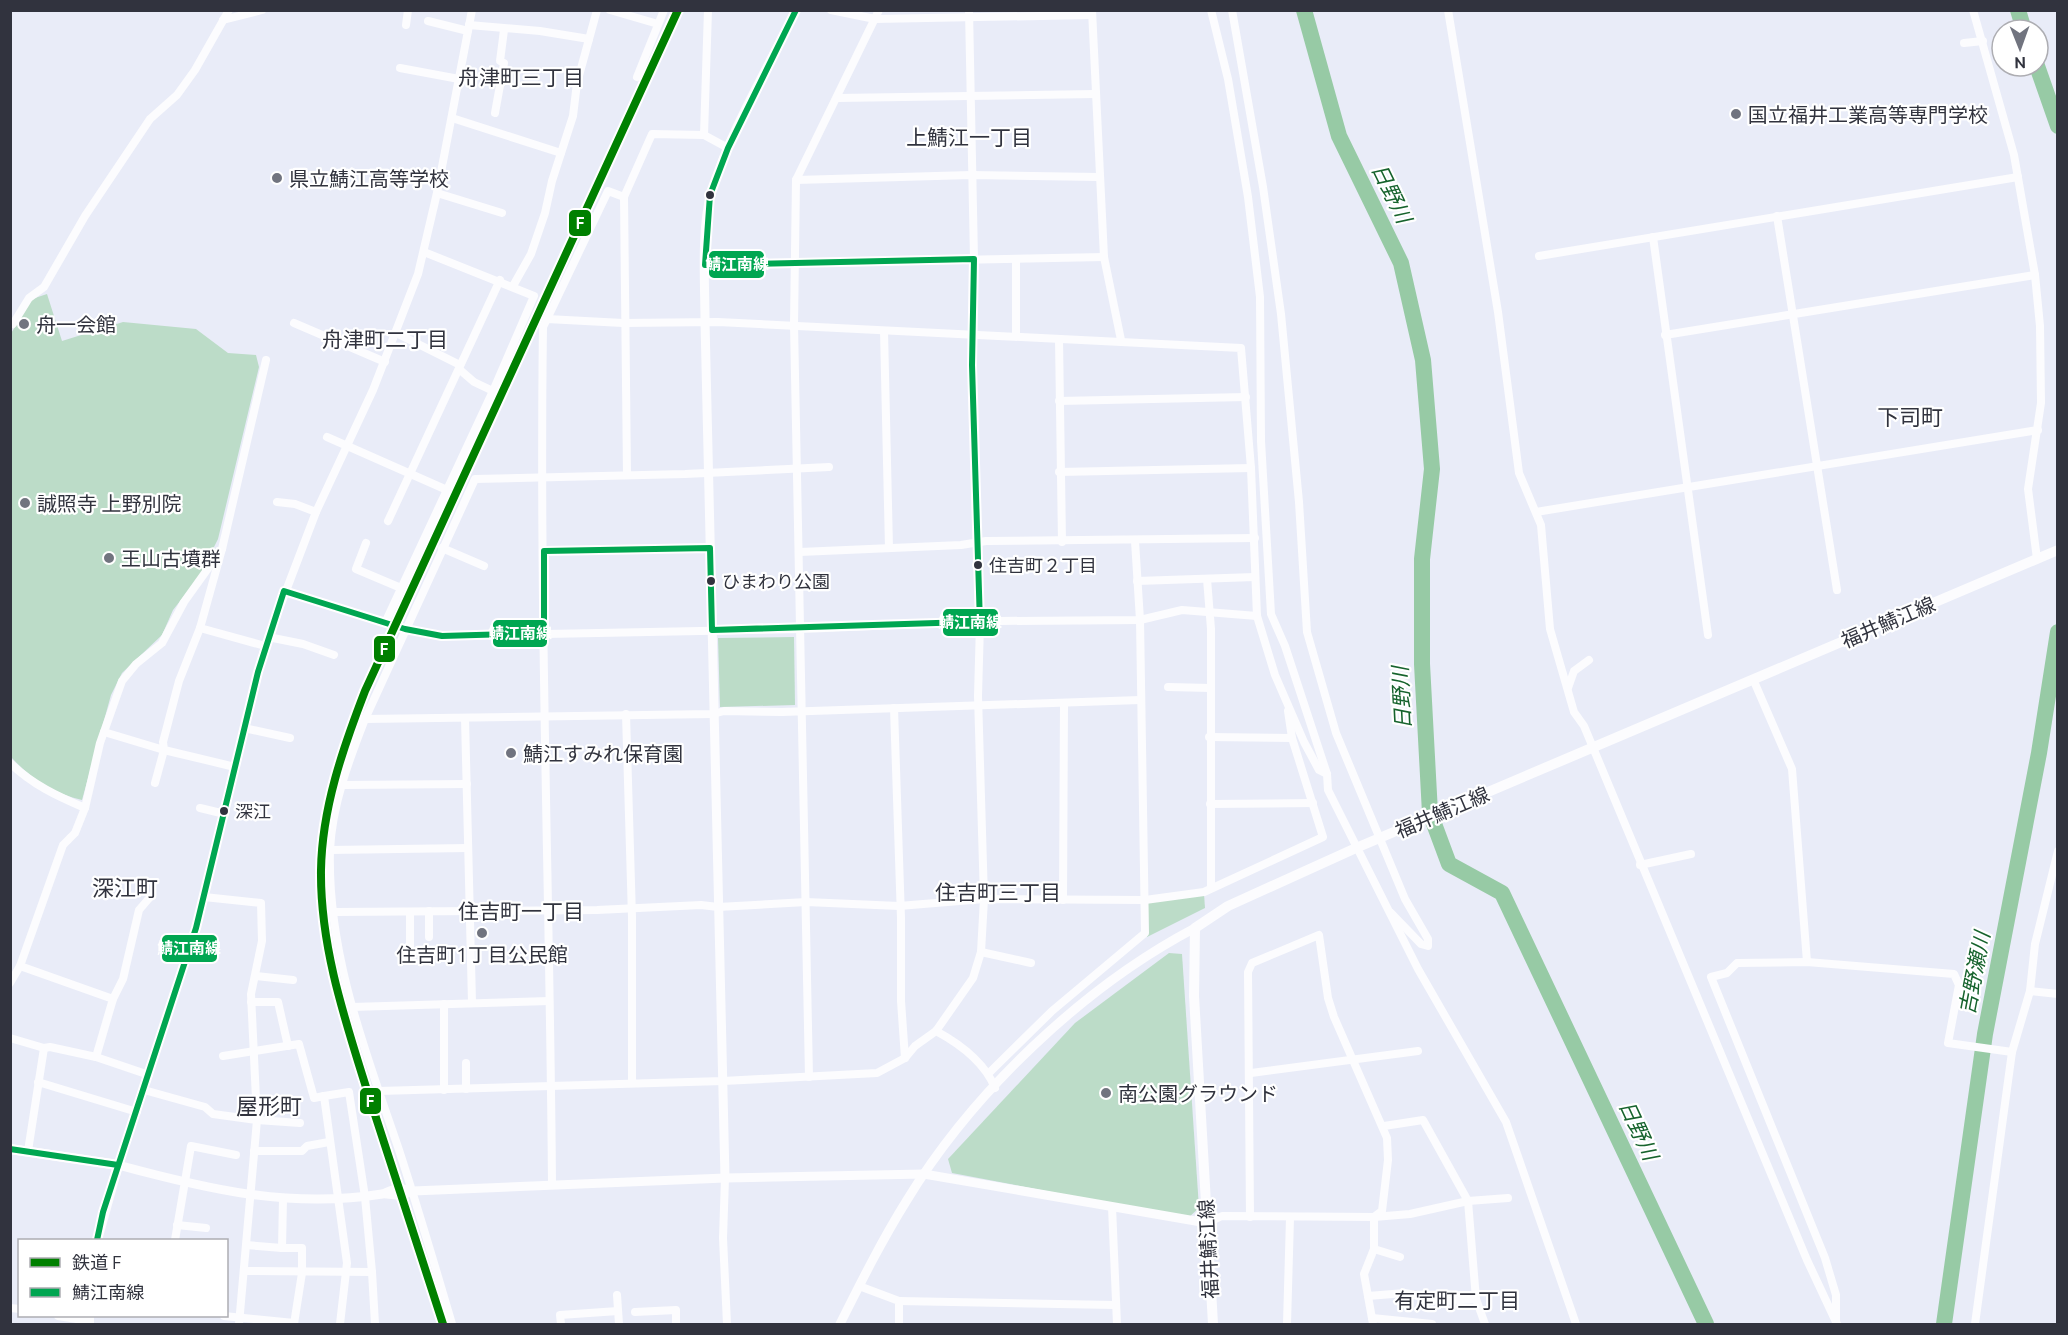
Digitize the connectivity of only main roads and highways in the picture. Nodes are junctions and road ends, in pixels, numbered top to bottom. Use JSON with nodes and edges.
{"nodes":[{"id":1,"x":2058,"y":550,"type":"edge"},
{"id":2,"x":10,"y":1149,"type":"edge"},
{"id":3,"x":97,"y":1239,"type":"edge"},
{"id":4,"x":1213,"y":1324,"type":"edge"}],
"edges":[{"from":1,"to":4,"type":"main road","name":"福井鯖江線"},
{"from":2,"to":3,"type":"main road"}]}
